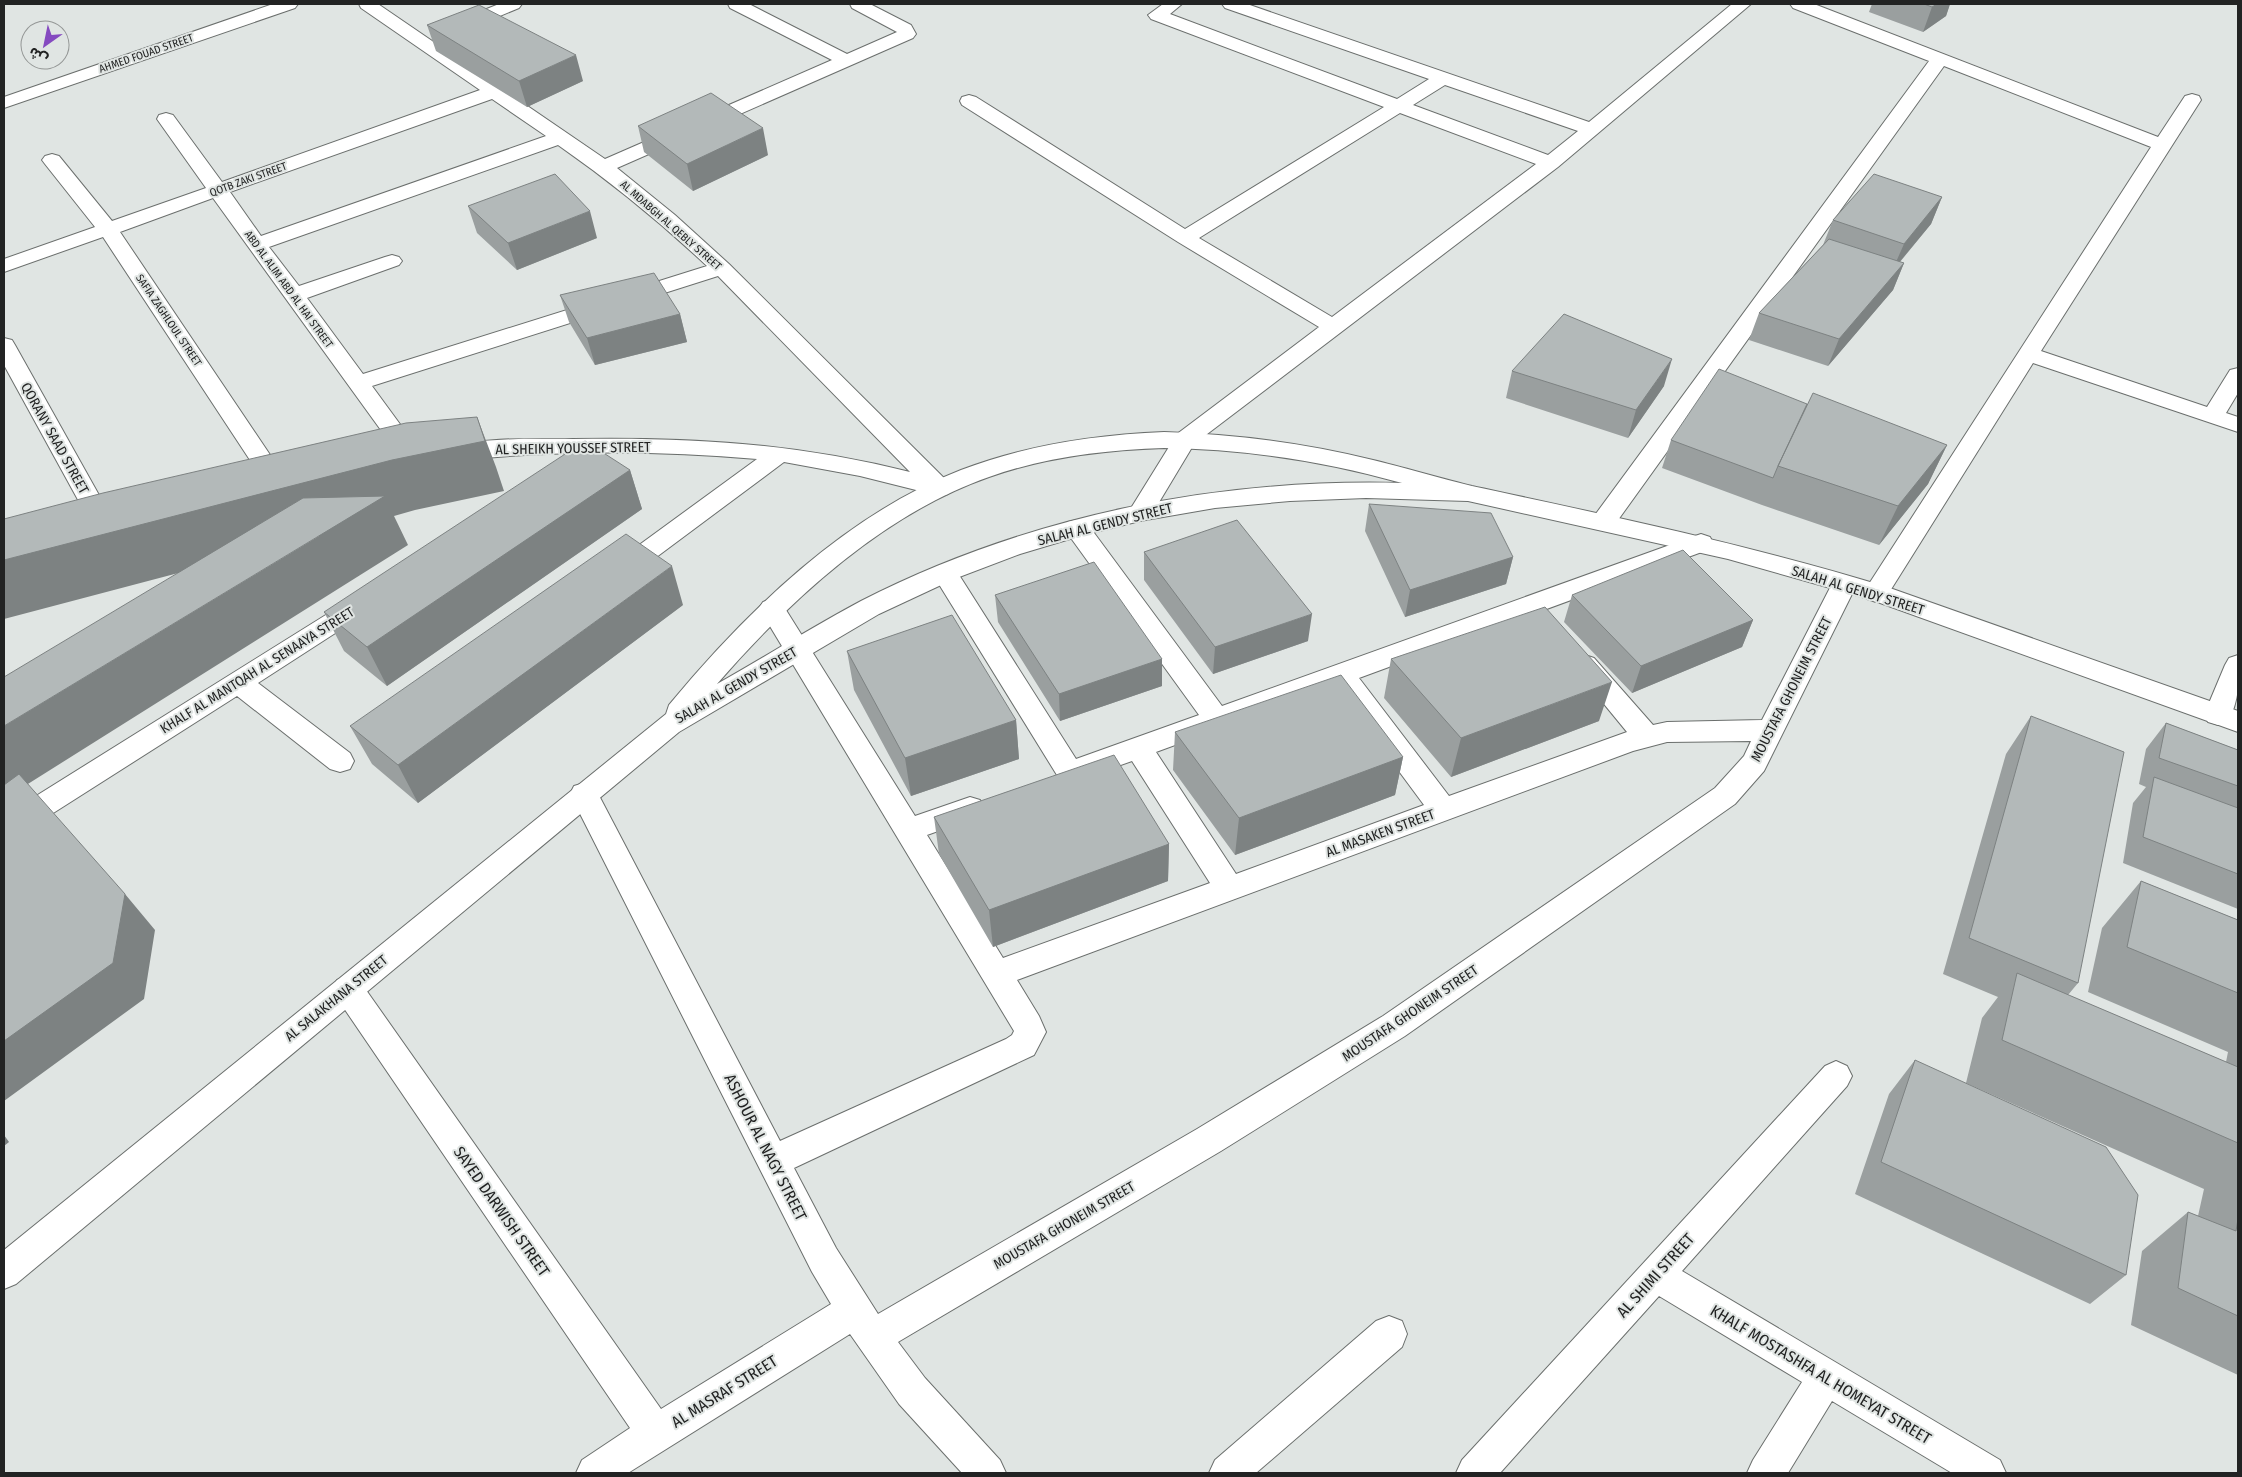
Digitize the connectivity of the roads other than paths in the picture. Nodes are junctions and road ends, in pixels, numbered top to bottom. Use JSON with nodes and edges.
{"nodes":[{"id":1,"x":289,"y":4,"type":"edge"},
{"id":2,"x":367,"y":4,"type":"edge"},
{"id":3,"x":513,"y":4,"type":"edge"},
{"id":4,"x":736,"y":4,"type":"edge"},
{"id":5,"x":858,"y":4,"type":"edge"},
{"id":6,"x":1174,"y":4,"type":"edge"},
{"id":7,"x":1231,"y":4,"type":"edge"},
{"id":8,"x":1742,"y":4,"type":"edge"},
{"id":9,"x":1799,"y":4,"type":"edge"},
{"id":10,"x":422,"y":42,"type":"junction"},
{"id":11,"x":1940,"y":59,"type":"junction"},
{"id":12,"x":845,"y":60,"type":"junction"},
{"id":13,"x":1442,"y":79,"type":"junction"},
{"id":14,"x":493,"y":92,"type":"junction"},
{"id":15,"x":2192,"y":100,"type":"dead end"},
{"id":16,"x":969,"y":101,"type":"dead end"},
{"id":17,"x":4,"y":103,"type":"edge"},
{"id":18,"x":1399,"y":106,"type":"junction"},
{"id":19,"x":166,"y":119,"type":"dead end"},
{"id":20,"x":1592,"y":130,"type":"junction"},
{"id":21,"x":560,"y":138,"type":"junction"},
{"id":22,"x":2162,"y":145,"type":"junction"},
{"id":23,"x":52,"y":160,"type":"dead end"},
{"id":24,"x":1551,"y":163,"type":"junction"},
{"id":25,"x":603,"y":168,"type":"junction"},
{"id":26,"x":218,"y":190,"type":"junction"},
{"id":27,"x":108,"y":229,"type":"junction"},
{"id":28,"x":1185,"y":238,"type":"junction"},
{"id":29,"x":257,"y":244,"type":"junction"},
{"id":30,"x":392,"y":261,"type":"dead end"},
{"id":31,"x":4,"y":266,"type":"edge"},
{"id":32,"x":722,"y":268,"type":"junction"},
{"id":33,"x":294,"y":295,"type":"junction"},
{"id":34,"x":1334,"y":327,"type":"junction"},
{"id":35,"x":4,"y":345,"type":"edge"},
{"id":36,"x":2029,"y":354,"type":"junction"},
{"id":37,"x":2238,"y":375,"type":"edge"},
{"id":38,"x":358,"y":383,"type":"junction"},
{"id":39,"x":2213,"y":416,"type":"junction"},
{"id":40,"x":2238,"y":425,"type":"edge"},
{"id":41,"x":1185,"y":440,"type":"junction"},
{"id":42,"x":611,"y":446,"type":"junction"},
{"id":43,"x":779,"y":454,"type":"junction"},
{"id":44,"x":412,"y":458,"type":"junction"},
{"id":45,"x":387,"y":462,"type":"edge"},
{"id":46,"x":570,"y":472,"type":"edge"},
{"id":47,"x":278,"y":486,"type":"edge"},
{"id":48,"x":940,"y":488,"type":"junction"},
{"id":49,"x":1468,"y":492,"type":"junction"},
{"id":50,"x":1140,"y":513,"type":"junction"},
{"id":51,"x":1604,"y":521,"type":"junction"},
{"id":52,"x":1077,"y":528,"type":"junction"},
{"id":53,"x":106,"y":531,"type":"edge"},
{"id":54,"x":1701,"y":543,"type":"junction"},
{"id":55,"x":945,"y":573,"type":"junction"},
{"id":56,"x":1844,"y":584,"type":"junction"},
{"id":57,"x":597,"y":588,"type":"edge"},
{"id":58,"x":379,"y":593,"type":"edge"},
{"id":59,"x":1876,"y":593,"type":"junction"},
{"id":60,"x":1532,"y":604,"type":"junction"},
{"id":61,"x":772,"y":608,"type":"junction"},
{"id":62,"x":1551,"y":626,"type":"edge"},
{"id":63,"x":1570,"y":648,"type":"edge"},
{"id":64,"x":798,"y":649,"type":"junction"},
{"id":65,"x":2238,"y":665,"type":"edge"},
{"id":66,"x":1341,"y":674,"type":"junction"},
{"id":67,"x":238,"y":682,"type":"junction"},
{"id":68,"x":2228,"y":718,"type":"edge"},
{"id":69,"x":1217,"y":719,"type":"junction"},
{"id":70,"x":669,"y":725,"type":"junction"},
{"id":71,"x":1771,"y":730,"type":"junction"},
{"id":72,"x":1646,"y":736,"type":"junction"},
{"id":73,"x":1138,"y":747,"type":"junction"},
{"id":74,"x":340,"y":761,"type":"dead end"},
{"id":75,"x":1070,"y":772,"type":"junction"},
{"id":76,"x":1043,"y":782,"type":"edge"},
{"id":77,"x":584,"y":794,"type":"junction"},
{"id":78,"x":989,"y":801,"type":"edge"},
{"id":79,"x":1443,"y":810,"type":"junction"},
{"id":80,"x":4,"y":830,"type":"edge"},
{"id":81,"x":908,"y":830,"type":"junction"},
{"id":82,"x":1229,"y":888,"type":"junction"},
{"id":83,"x":996,"y":974,"type":"junction"},
{"id":84,"x":348,"y":989,"type":"junction"},
{"id":85,"x":1836,"y":1076,"type":"dead end"},
{"id":86,"x":773,"y":1161,"type":"junction"},
{"id":87,"x":4,"y":1272,"type":"edge"},
{"id":88,"x":1656,"y":1274,"type":"junction"},
{"id":89,"x":863,"y":1323,"type":"junction"},
{"id":90,"x":1389,"y":1334,"type":"dead end"},
{"id":91,"x":1826,"y":1377,"type":"junction"},
{"id":92,"x":656,"y":1433,"type":"junction"},
{"id":93,"x":595,"y":1473,"type":"edge"},
{"id":94,"x":987,"y":1473,"type":"edge"},
{"id":95,"x":1228,"y":1473,"type":"edge"},
{"id":96,"x":1474,"y":1473,"type":"edge"},
{"id":97,"x":1766,"y":1473,"type":"edge"},
{"id":98,"x":1987,"y":1473,"type":"edge"}],
"edges":[{"from":1,"to":17,"type":"street","name":"AHMED FOUAD STREET"},
{"from":2,"to":10,"type":"street","name":"AL MDABGH AL QEBLY STREET"},
{"from":3,"to":10,"type":"street"},
{"from":4,"to":12,"type":"street"},
{"from":5,"to":12,"type":"street"},
{"from":6,"to":18,"type":"street"},
{"from":7,"to":13,"type":"street"},
{"from":8,"to":20,"type":"street"},
{"from":9,"to":11,"type":"street"},
{"from":10,"to":14,"type":"street","name":"AL MDABGH AL QEBLY STREET"},
{"from":11,"to":22,"type":"street"},
{"from":11,"to":51,"type":"street"},
{"from":12,"to":25,"type":"street"},
{"from":13,"to":18,"type":"street"},
{"from":13,"to":20,"type":"street"},
{"from":14,"to":21,"type":"street","name":"AL MDABGH AL QEBLY STREET"},
{"from":14,"to":26,"type":"street","name":"QOTB ZAKI STREET"},
{"from":15,"to":22,"type":"street"},
{"from":16,"to":28,"type":"street"},
{"from":18,"to":24,"type":"street"},
{"from":18,"to":28,"type":"street"},
{"from":19,"to":26,"type":"street","name":"ABD AL ALIM ABD AL HAI STREET"},
{"from":20,"to":24,"type":"street"},
{"from":21,"to":25,"type":"street","name":"AL MDABGH AL QEBLY STREET"},
{"from":21,"to":29,"type":"street"},
{"from":22,"to":36,"type":"street"},
{"from":23,"to":27,"type":"street","name":"SAFIA ZAGHLOUL STREET"},
{"from":24,"to":34,"type":"street"},
{"from":25,"to":32,"type":"street","name":"AL MDABGH AL QEBLY STREET"},
{"from":26,"to":27,"type":"street","name":"QOTB ZAKI STREET"},
{"from":26,"to":29,"type":"street","name":"ABD AL ALIM ABD AL HAI STREET"},
{"from":27,"to":31,"type":"street","name":"QOTB ZAKI STREET"},
{"from":27,"to":47,"type":"street","name":"SAFIA ZAGHLOUL STREET"},
{"from":28,"to":34,"type":"street"},
{"from":29,"to":33,"type":"street","name":"ABD AL ALIM ABD AL HAI STREET"},
{"from":30,"to":33,"type":"street"},
{"from":32,"to":38,"type":"street"},
{"from":32,"to":48,"type":"street","name":"AL MDABGH AL QEBLY STREET"},
{"from":33,"to":38,"type":"street","name":"ABD AL ALIM ABD AL HAI STREET"},
{"from":34,"to":41,"type":"street"},
{"from":35,"to":53,"type":"street","name":"QORANY SAAD STREET"},
{"from":36,"to":39,"type":"street"},
{"from":36,"to":59,"type":"street"},
{"from":37,"to":39,"type":"street"},
{"from":38,"to":44,"type":"street","name":"ABD AL ALIM ABD AL HAI STREET"},
{"from":39,"to":40,"type":"street"},
{"from":41,"to":48,"type":"street","name":"SALAH AL GENDY STREET"},
{"from":41,"to":49,"type":"street","name":"SALAH AL GENDY STREET"},
{"from":41,"to":50,"type":"street"},
{"from":42,"to":43,"type":"street","name":"AL SHEIKH YOUSSEF STREET"},
{"from":42,"to":44,"type":"street","name":"AL SHEIKH YOUSSEF STREET"},
{"from":42,"to":46,"type":"street"},
{"from":43,"to":48,"type":"street","name":"AL SHEIKH YOUSSEF STREET"},
{"from":43,"to":57,"type":"street"},
{"from":44,"to":45,"type":"street","name":"AL SHEIKH YOUSSEF STREET"},
{"from":48,"to":61,"type":"street","name":"SALAH AL GENDY STREET"},
{"from":49,"to":50,"type":"street","name":"SALAH AL GENDY STREET"},
{"from":49,"to":51,"type":"street","name":"SALAH AL GENDY STREET"},
{"from":50,"to":52,"type":"street","name":"SALAH AL GENDY STREET"},
{"from":51,"to":54,"type":"street","name":"SALAH AL GENDY STREET"},
{"from":52,"to":55,"type":"street","name":"SALAH AL GENDY STREET"},
{"from":52,"to":69,"type":"street"},
{"from":54,"to":56,"type":"street","name":"SALAH AL GENDY STREET"},
{"from":54,"to":60,"type":"street"},
{"from":55,"to":64,"type":"street","name":"SALAH AL GENDY STREET"},
{"from":55,"to":75,"type":"street"},
{"from":56,"to":59,"type":"street","name":"SALAH AL GENDY STREET"},
{"from":56,"to":71,"type":"street","name":"MOUSTAFA GHONEIM STREET"},
{"from":58,"to":67,"type":"street","name":"KHALF AL MANTQAH AL SENAAYA STREET"},
{"from":59,"to":68,"type":"street","name":"SALAH AL GENDY STREET"},
{"from":60,"to":62,"type":"street"},
{"from":60,"to":66,"type":"street"},
{"from":61,"to":64,"type":"street"},
{"from":61,"to":70,"type":"street","name":"SALAH AL GENDY STREET"},
{"from":63,"to":72,"type":"street"},
{"from":64,"to":70,"type":"street","name":"SALAH AL GENDY STREET"},
{"from":64,"to":81,"type":"street"},
{"from":65,"to":68,"type":"street"},
{"from":66,"to":69,"type":"street"},
{"from":66,"to":79,"type":"street"},
{"from":67,"to":74,"type":"street"},
{"from":67,"to":80,"type":"street","name":"KHALF AL MANTQAH AL SENAAYA STREET"},
{"from":69,"to":73,"type":"street"},
{"from":70,"to":77,"type":"street","name":"AL SALAKHANA STREET"},
{"from":71,"to":72,"type":"street","name":"AL MASAKEN STREET"},
{"from":71,"to":89,"type":"street","name":"MOUSTAFA GHONEIM STREET"},
{"from":72,"to":79,"type":"street","name":"AL MASAKEN STREET"},
{"from":73,"to":75,"type":"street"},
{"from":73,"to":82,"type":"street"},
{"from":75,"to":76,"type":"street"},
{"from":77,"to":84,"type":"street","name":"AL SALAKHANA STREET"},
{"from":77,"to":86,"type":"street","name":"ASHOUR AL NAGY STREET"},
{"from":78,"to":81,"type":"street"},
{"from":79,"to":82,"type":"street","name":"AL MASAKEN STREET"},
{"from":81,"to":83,"type":"street"},
{"from":82,"to":83,"type":"street","name":"AL MASAKEN STREET"},
{"from":83,"to":86,"type":"street"},
{"from":84,"to":87,"type":"street","name":"AL SALAKHANA STREET"},
{"from":84,"to":92,"type":"street","name":"SAYED DARWISH STREET"},
{"from":85,"to":88,"type":"street","name":"AL SHIMI STREET"},
{"from":86,"to":89,"type":"street","name":"ASHOUR AL NAGY STREET"},
{"from":88,"to":91,"type":"street","name":"KHALF MOSTASHFA AL HOMEYAT STREET"},
{"from":88,"to":96,"type":"street","name":"AL SHIMI STREET"},
{"from":89,"to":92,"type":"street","name":"AL MASRAF STREET"},
{"from":89,"to":94,"type":"street","name":"ASHOUR AL NAGY STREET"},
{"from":90,"to":95,"type":"street"},
{"from":91,"to":97,"type":"street"},
{"from":91,"to":98,"type":"street","name":"KHALF MOSTASHFA AL HOMEYAT STREET"},
{"from":92,"to":93,"type":"street","name":"AL MASRAF STREET"}]}
